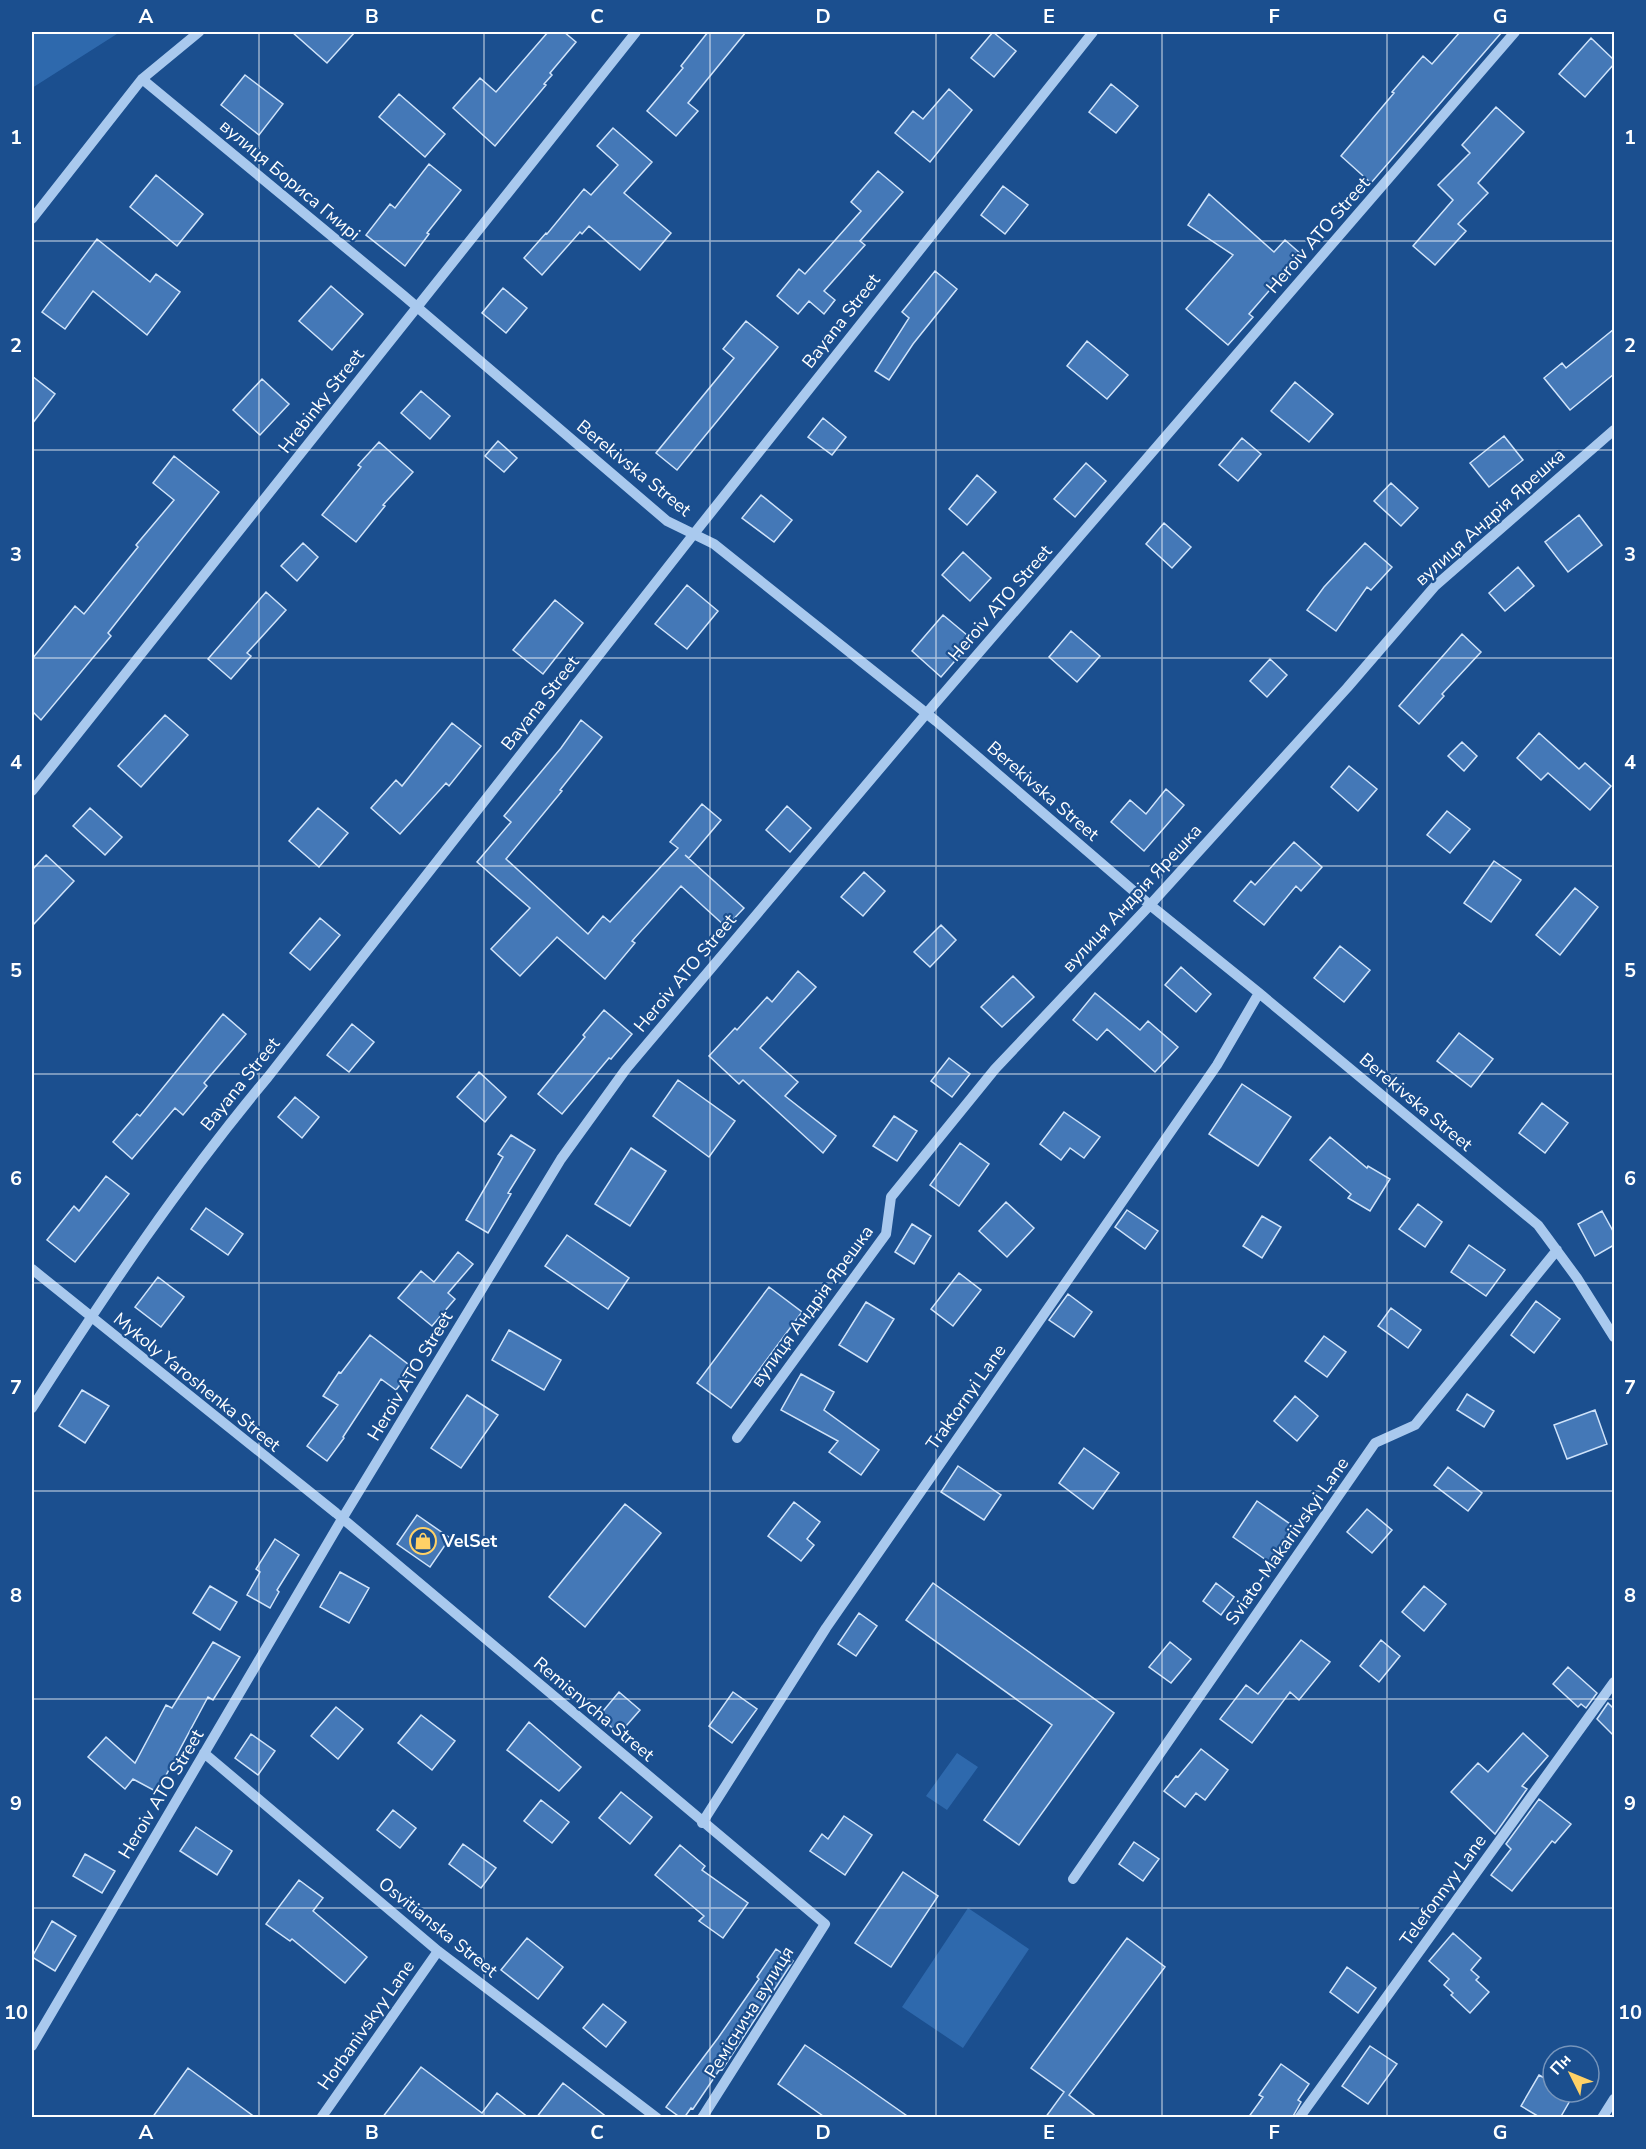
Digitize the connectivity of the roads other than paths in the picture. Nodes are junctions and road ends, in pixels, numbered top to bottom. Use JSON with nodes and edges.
{"nodes":[{"id":1,"x":199,"y":32,"type":"edge"},
{"id":2,"x":636,"y":32,"type":"edge"},
{"id":3,"x":1093,"y":32,"type":"edge"},
{"id":4,"x":1515,"y":32,"type":"edge"},
{"id":5,"x":142,"y":80,"type":"junction"},
{"id":6,"x":32,"y":219,"type":"edge"},
{"id":7,"x":416,"y":307,"type":"junction"},
{"id":8,"x":1614,"y":430,"type":"edge"},
{"id":9,"x":693,"y":535,"type":"junction"},
{"id":10,"x":926,"y":714,"type":"junction"},
{"id":11,"x":32,"y":791,"type":"edge"},
{"id":12,"x":1150,"y":905,"type":"junction"},
{"id":13,"x":1259,"y":993,"type":"junction"},
{"id":14,"x":1557,"y":1250,"type":"junction"},
{"id":15,"x":32,"y":1269,"type":"edge"},
{"id":16,"x":90,"y":1317,"type":"junction"},
{"id":17,"x":1614,"y":1337,"type":"edge"},
{"id":18,"x":32,"y":1408,"type":"edge"},
{"id":19,"x":737,"y":1438,"type":"dead end"},
{"id":20,"x":342,"y":1519,"type":"junction"},
{"id":21,"x":1614,"y":1682,"type":"edge"},
{"id":22,"x":204,"y":1753,"type":"junction"},
{"id":23,"x":702,"y":1823,"type":"junction"},
{"id":24,"x":1073,"y":1879,"type":"dead end"},
{"id":25,"x":438,"y":1951,"type":"junction"},
{"id":26,"x":32,"y":2046,"type":"edge"},
{"id":27,"x":1614,"y":2099,"type":"edge"},
{"id":28,"x":321,"y":2118,"type":"edge"},
{"id":29,"x":657,"y":2118,"type":"edge"},
{"id":30,"x":702,"y":2118,"type":"edge"},
{"id":31,"x":1299,"y":2118,"type":"edge"},
{"id":32,"x":1602,"y":2118,"type":"edge"}],
"edges":[{"from":1,"to":5,"type":"street"},
{"from":2,"to":7,"type":"street","name":"Hrebinky Street"},
{"from":3,"to":9,"type":"street","name":"Bayana Street"},
{"from":4,"to":10,"type":"street","name":"Heroiv ATO Street"},
{"from":5,"to":6,"type":"street"},
{"from":5,"to":7,"type":"street","name":"вулиця Бориса Гмирі"},
{"from":7,"to":9,"type":"street","name":"Berekivska Street"},
{"from":7,"to":11,"type":"street","name":"Hrebinky Street"},
{"from":8,"to":12,"type":"street","name":"вулиця Андрія Ярешка"},
{"from":9,"to":10,"type":"street","name":"Berekivska Street"},
{"from":9,"to":16,"type":"street","name":"Bayana Street"},
{"from":10,"to":12,"type":"street","name":"Berekivska Street"},
{"from":10,"to":20,"type":"street","name":"Heroiv ATO Street"},
{"from":12,"to":13,"type":"street","name":"Berekivska Street"},
{"from":12,"to":19,"type":"street","name":"вулиця Андрія Ярешка"},
{"from":13,"to":14,"type":"street","name":"Berekivska Street"},
{"from":13,"to":23,"type":"street","name":"Traktornyi Lane"},
{"from":14,"to":17,"type":"street","name":"Berekivska Street"},
{"from":14,"to":24,"type":"street","name":"Sviato-Makariivskyi Lane"},
{"from":15,"to":16,"type":"street","name":"Mykoly Yaroshenka Street"},
{"from":16,"to":18,"type":"street","name":"Bayana Street"},
{"from":16,"to":20,"type":"street","name":"Mykoly Yaroshenka Street"},
{"from":20,"to":22,"type":"street","name":"Heroiv ATO Street"},
{"from":20,"to":23,"type":"street","name":"Remisnycha Street"},
{"from":21,"to":31,"type":"street","name":"Telefonnyy Lane"},
{"from":22,"to":25,"type":"street","name":"Osvitianska Street"},
{"from":22,"to":26,"type":"street","name":"Heroiv ATO Street"},
{"from":23,"to":30,"type":"street","name":"Реміснича вулиця"},
{"from":25,"to":28,"type":"street","name":"Horbanivskyy Lane"},
{"from":25,"to":29,"type":"street","name":"Osvitianska Street"},
{"from":27,"to":32,"type":"street"}]}
